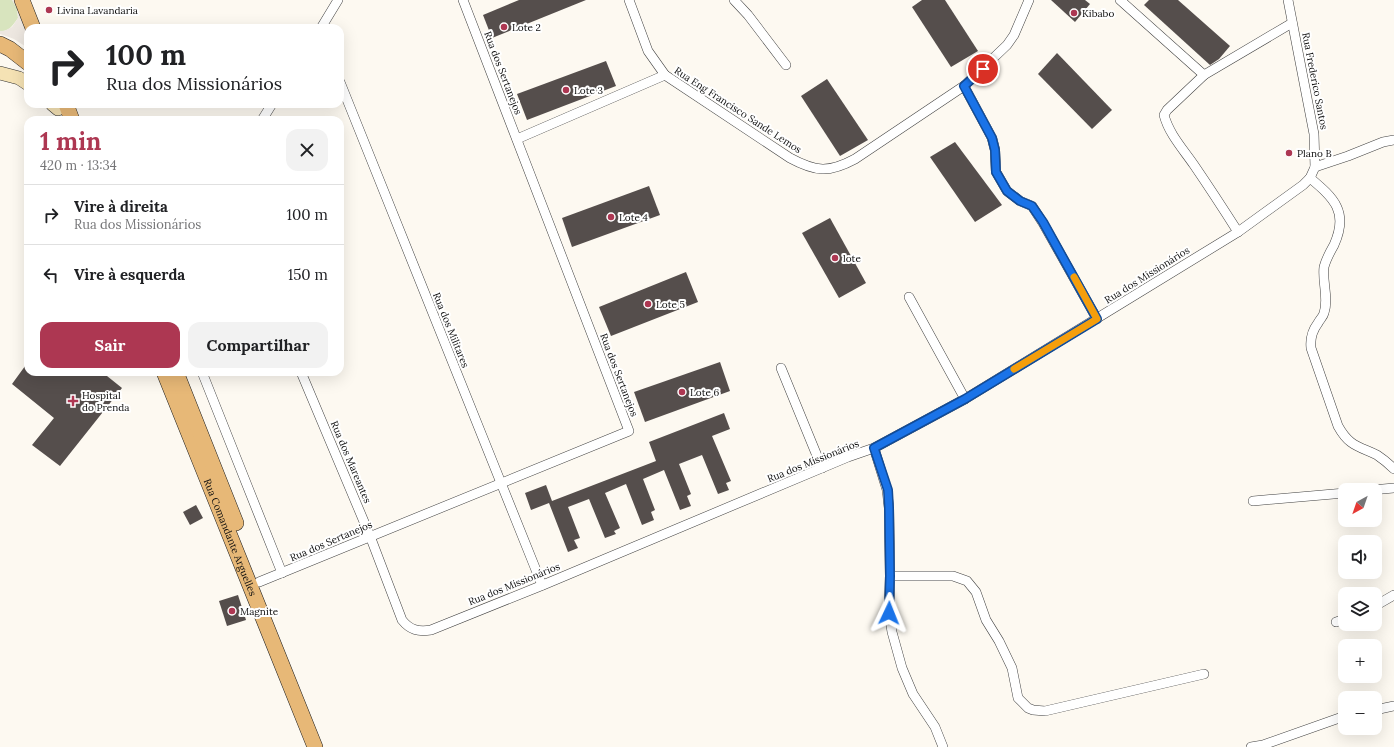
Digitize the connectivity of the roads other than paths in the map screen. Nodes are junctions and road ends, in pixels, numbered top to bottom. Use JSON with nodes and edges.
{"nodes":[{"id":1,"x":22,"y":0,"type":"edge"},
{"id":2,"x":28,"y":0,"type":"edge"},
{"id":3,"x":338,"y":0,"type":"edge"},
{"id":4,"x":463,"y":0,"type":"edge"},
{"id":5,"x":629,"y":0,"type":"edge"},
{"id":6,"x":734,"y":0,"type":"edge"},
{"id":7,"x":1029,"y":0,"type":"edge"},
{"id":8,"x":1120,"y":0,"type":"edge"},
{"id":9,"x":1288,"y":0,"type":"edge"},
{"id":10,"x":1292,"y":22,"type":"junction"},
{"id":11,"x":31,"y":24,"type":"edge"},
{"id":12,"x":32,"y":24,"type":"edge"},
{"id":13,"x":323,"y":24,"type":"edge"},
{"id":14,"x":0,"y":44,"type":"edge"},
{"id":15,"x":24,"y":60,"type":"edge"},
{"id":16,"x":786,"y":65,"type":"dead end"},
{"id":17,"x":0,"y":73,"type":"edge"},
{"id":18,"x":665,"y":75,"type":"junction"},
{"id":19,"x":1204,"y":75,"type":"junction"},
{"id":20,"x":24,"y":81,"type":"edge"},
{"id":21,"x":964,"y":86,"type":"junction"},
{"id":22,"x":344,"y":92,"type":"edge"},
{"id":23,"x":59,"y":108,"type":"edge"},
{"id":24,"x":68,"y":116,"type":"edge"},
{"id":25,"x":517,"y":139,"type":"junction"},
{"id":26,"x":1394,"y":140,"type":"edge"},
{"id":27,"x":1315,"y":167,"type":"junction"},
{"id":28,"x":1310,"y":178,"type":"junction"},
{"id":29,"x":1238,"y":232,"type":"junction"},
{"id":30,"x":909,"y":297,"type":"dead end"},
{"id":31,"x":1097,"y":319,"type":"junction"},
{"id":32,"x":781,"y":368,"type":"dead end"},
{"id":33,"x":166,"y":376,"type":"edge"},
{"id":34,"x":178,"y":376,"type":"edge"},
{"id":35,"x":204,"y":376,"type":"edge"},
{"id":36,"x":303,"y":376,"type":"edge"},
{"id":37,"x":965,"y":399,"type":"junction"},
{"id":38,"x":874,"y":448,"type":"junction"},
{"id":39,"x":822,"y":468,"type":"junction"},
{"id":40,"x":1394,"y":469,"type":"edge"},
{"id":41,"x":500,"y":483,"type":"junction"},
{"id":42,"x":1394,"y":488,"type":"edge"},
{"id":43,"x":1382,"y":489,"type":"edge"},
{"id":44,"x":1338,"y":493,"type":"edge"},
{"id":45,"x":1253,"y":501,"type":"dead end"},
{"id":46,"x":370,"y":536,"type":"junction"},
{"id":47,"x":282,"y":573,"type":"junction"},
{"id":48,"x":890,"y":576,"type":"junction"},
{"id":49,"x":259,"y":582,"type":"junction"},
{"id":50,"x":542,"y":585,"type":"junction"},
{"id":51,"x":1394,"y":595,"type":"edge"},
{"id":52,"x":1382,"y":602,"type":"edge"},
{"id":53,"x":431,"y":630,"type":"joint"},
{"id":54,"x":1204,"y":674,"type":"dead end"},
{"id":55,"x":1394,"y":706,"type":"edge"},
{"id":56,"x":1382,"y":709,"type":"edge"},
{"id":57,"x":1338,"y":718,"type":"edge"},
{"id":58,"x":314,"y":747,"type":"edge"},
{"id":59,"x":325,"y":747,"type":"edge"},
{"id":60,"x":943,"y":747,"type":"edge"},
{"id":61,"x":1251,"y":747,"type":"edge"}],
"edges":[{"from":1,"to":11,"type":"main road"},
{"from":2,"to":12,"type":"street"},
{"from":3,"to":13,"type":"street"},
{"from":4,"to":25,"type":"street","name":"Rua dos Sertanejos"},
{"from":5,"to":18,"type":"street","name":"Rua Eng Francisco Sande Lemos"},
{"from":6,"to":16,"type":"street"},
{"from":7,"to":21,"type":"street","name":"Rua Eng Francisco Sande Lemos"},
{"from":8,"to":19,"type":"street"},
{"from":9,"to":10,"type":"street","name":"Rua Frederico Santos"},
{"from":10,"to":19,"type":"street"},
{"from":10,"to":27,"type":"street","name":"Rua Frederico Santos"},
{"from":14,"to":15,"type":"main road"},
{"from":17,"to":20,"type":"main road"},
{"from":18,"to":21,"type":"street","name":"Rua Eng Francisco Sande Lemos"},
{"from":18,"to":25,"type":"street"},
{"from":19,"to":29,"type":"street"},
{"from":21,"to":31,"type":"street"},
{"from":22,"to":41,"type":"street","name":"Rua dos Militares"},
{"from":23,"to":24,"type":"main road"},
{"from":25,"to":41,"type":"street","name":"Rua dos Sertanejos"},
{"from":26,"to":27,"type":"street"},
{"from":27,"to":28,"type":"street","name":"Rua dos Missionários"},
{"from":28,"to":29,"type":"street","name":"Rua dos Missionários"},
{"from":28,"to":40,"type":"street"},
{"from":29,"to":31,"type":"street","name":"Rua dos Missionários"},
{"from":30,"to":37,"type":"street"},
{"from":31,"to":37,"type":"street","name":"Rua dos Missionários"},
{"from":32,"to":39,"type":"street"},
{"from":33,"to":58,"type":"main road","name":"Rua Comandante Arguelles"},
{"from":34,"to":49,"type":"main road","name":"Rua Comandante Arguelles"},
{"from":35,"to":47,"type":"street"},
{"from":36,"to":46,"type":"street","name":"Rua dos Mareantes"},
{"from":37,"to":38,"type":"street","name":"Rua dos Missionários"},
{"from":38,"to":39,"type":"street","name":"Rua dos Missionários"},
{"from":38,"to":48,"type":"street"},
{"from":39,"to":50,"type":"street","name":"Rua dos Missionários"},
{"from":41,"to":46,"type":"street","name":"Rua dos Sertanejos"},
{"from":41,"to":50,"type":"street","name":"Rua dos Militares"},
{"from":42,"to":43,"type":"street"},
{"from":44,"to":45,"type":"street"},
{"from":46,"to":47,"type":"street","name":"Rua dos Sertanejos"},
{"from":46,"to":53,"type":"street","name":"Rua dos Mareantes"},
{"from":47,"to":49,"type":"street","name":"Rua dos Sertanejos"},
{"from":48,"to":54,"type":"street"},
{"from":48,"to":60,"type":"street"},
{"from":49,"to":59,"type":"main road","name":"Rua Comandante Arguelles"},
{"from":50,"to":53,"type":"street","name":"Rua dos Missionários"},
{"from":51,"to":52,"type":"street"},
{"from":55,"to":56,"type":"street"},
{"from":57,"to":61,"type":"street"}]}
